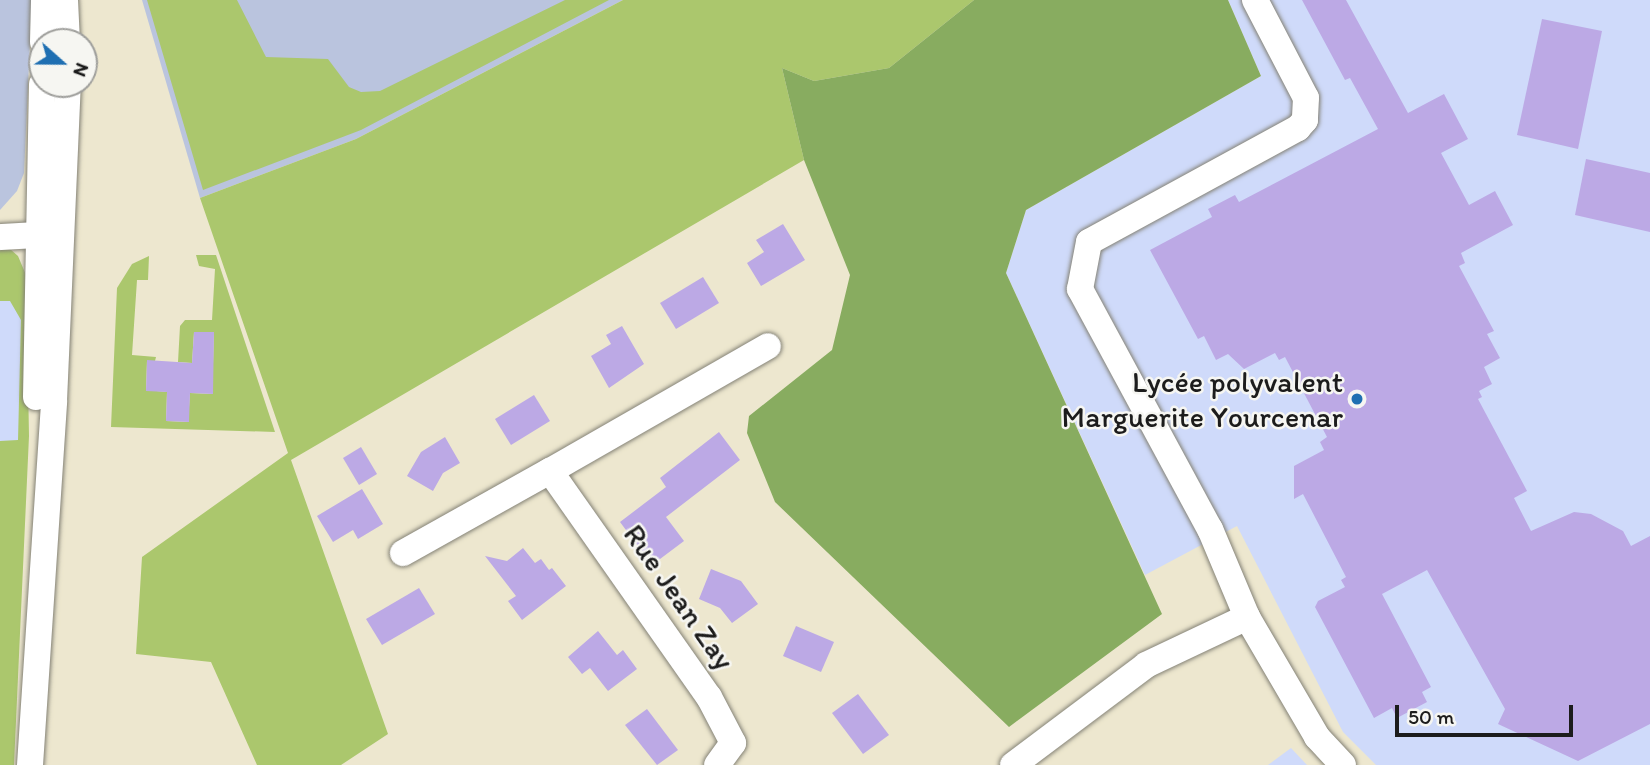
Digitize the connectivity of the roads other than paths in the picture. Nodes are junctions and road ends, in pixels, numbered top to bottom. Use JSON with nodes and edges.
{"nodes":[{"id":1,"x":44,"y":0,"type":"edge"},
{"id":2,"x":65,"y":0,"type":"edge"},
{"id":3,"x":1255,"y":0,"type":"edge"},
{"id":4,"x":43,"y":28,"type":"edge"},
{"id":5,"x":66,"y":28,"type":"edge"},
{"id":6,"x":42,"y":98,"type":"edge"},
{"id":7,"x":66,"y":98,"type":"edge"},
{"id":8,"x":49,"y":234,"type":"junction"},
{"id":9,"x":0,"y":237,"type":"edge"},
{"id":10,"x":768,"y":346,"type":"dead end"},
{"id":11,"x":550,"y":471,"type":"junction"},
{"id":12,"x":403,"y":553,"type":"dead end"},
{"id":13,"x":1247,"y":617,"type":"junction"},
{"id":14,"x":30,"y":765,"type":"edge"},
{"id":15,"x":717,"y":765,"type":"edge"},
{"id":16,"x":1013,"y":765,"type":"edge"},
{"id":17,"x":1343,"y":765,"type":"edge"}],
"edges":[{"from":1,"to":4,"type":"street"},
{"from":2,"to":5,"type":"street"},
{"from":3,"to":13,"type":"street"},
{"from":6,"to":8,"type":"street"},
{"from":7,"to":8,"type":"street"},
{"from":8,"to":9,"type":"street"},
{"from":8,"to":14,"type":"street"},
{"from":10,"to":11,"type":"street"},
{"from":11,"to":12,"type":"street"},
{"from":11,"to":15,"type":"street","name":"Rue Jean Zay"},
{"from":13,"to":16,"type":"street"},
{"from":13,"to":17,"type":"street"}]}
